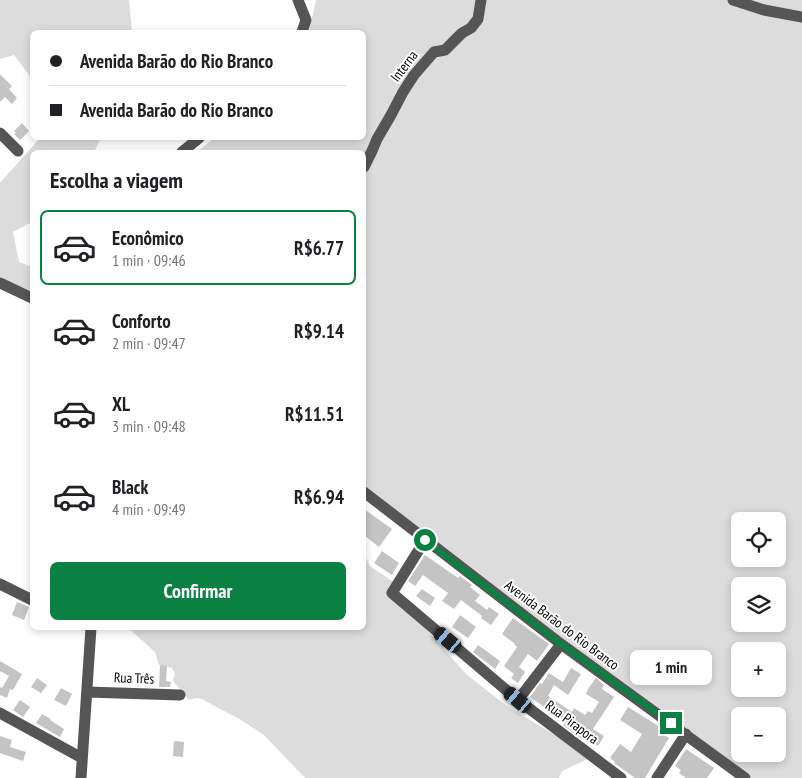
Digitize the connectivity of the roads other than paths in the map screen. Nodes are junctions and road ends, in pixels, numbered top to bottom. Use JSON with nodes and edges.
{"nodes":[{"id":1,"x":298,"y":0,"type":"edge"},
{"id":2,"x":481,"y":0,"type":"edge"},
{"id":3,"x":733,"y":0,"type":"edge"},
{"id":4,"x":802,"y":17,"type":"edge"},
{"id":5,"x":303,"y":30,"type":"edge"},
{"id":6,"x":0,"y":133,"type":"edge"},
{"id":7,"x":197,"y":140,"type":"edge"},
{"id":8,"x":184,"y":150,"type":"edge"},
{"id":9,"x":18,"y":151,"type":"dead end"},
{"id":10,"x":366,"y":163,"type":"edge"},
{"id":11,"x":0,"y":283,"type":"edge"},
{"id":12,"x":30,"y":297,"type":"edge"},
{"id":13,"x":366,"y":494,"type":"edge"},
{"id":14,"x":425,"y":540,"type":"junction"},
{"id":15,"x":0,"y":584,"type":"edge"},
{"id":16,"x":30,"y":599,"type":"edge"},
{"id":17,"x":91,"y":630,"type":"edge"},
{"id":18,"x":561,"y":644,"type":"junction"},
{"id":19,"x":87,"y":692,"type":"junction"},
{"id":20,"x":180,"y":695,"type":"dead end"},
{"id":21,"x":518,"y":700,"type":"junction"},
{"id":22,"x":0,"y":713,"type":"edge"},
{"id":23,"x":686,"y":734,"type":"junction"},
{"id":24,"x":82,"y":758,"type":"junction"},
{"id":25,"x":81,"y":778,"type":"edge"},
{"id":26,"x":621,"y":778,"type":"edge"},
{"id":27,"x":657,"y":778,"type":"edge"},
{"id":28,"x":745,"y":778,"type":"edge"}],
"edges":[{"from":1,"to":5,"type":"street"},
{"from":2,"to":10,"type":"street","name":"Interna"},
{"from":3,"to":4,"type":"street"},
{"from":6,"to":9,"type":"street"},
{"from":7,"to":8,"type":"street"},
{"from":11,"to":12,"type":"street"},
{"from":13,"to":14,"type":"street","name":"Avenida Barão do Rio Branco"},
{"from":14,"to":18,"type":"street","name":"Avenida Barão do Rio Branco"},
{"from":14,"to":21,"type":"street","name":"Rua Pirapora"},
{"from":15,"to":16,"type":"street"},
{"from":17,"to":19,"type":"street"},
{"from":18,"to":21,"type":"street"},
{"from":18,"to":23,"type":"street","name":"Avenida Barão do Rio Branco"},
{"from":19,"to":20,"type":"street","name":"Rua Três"},
{"from":19,"to":24,"type":"street"},
{"from":21,"to":26,"type":"street","name":"Rua Pirapora"},
{"from":22,"to":24,"type":"street"},
{"from":23,"to":27,"type":"street"},
{"from":23,"to":28,"type":"street","name":"Avenida Barão do Rio Branco"},
{"from":24,"to":25,"type":"street"}]}
